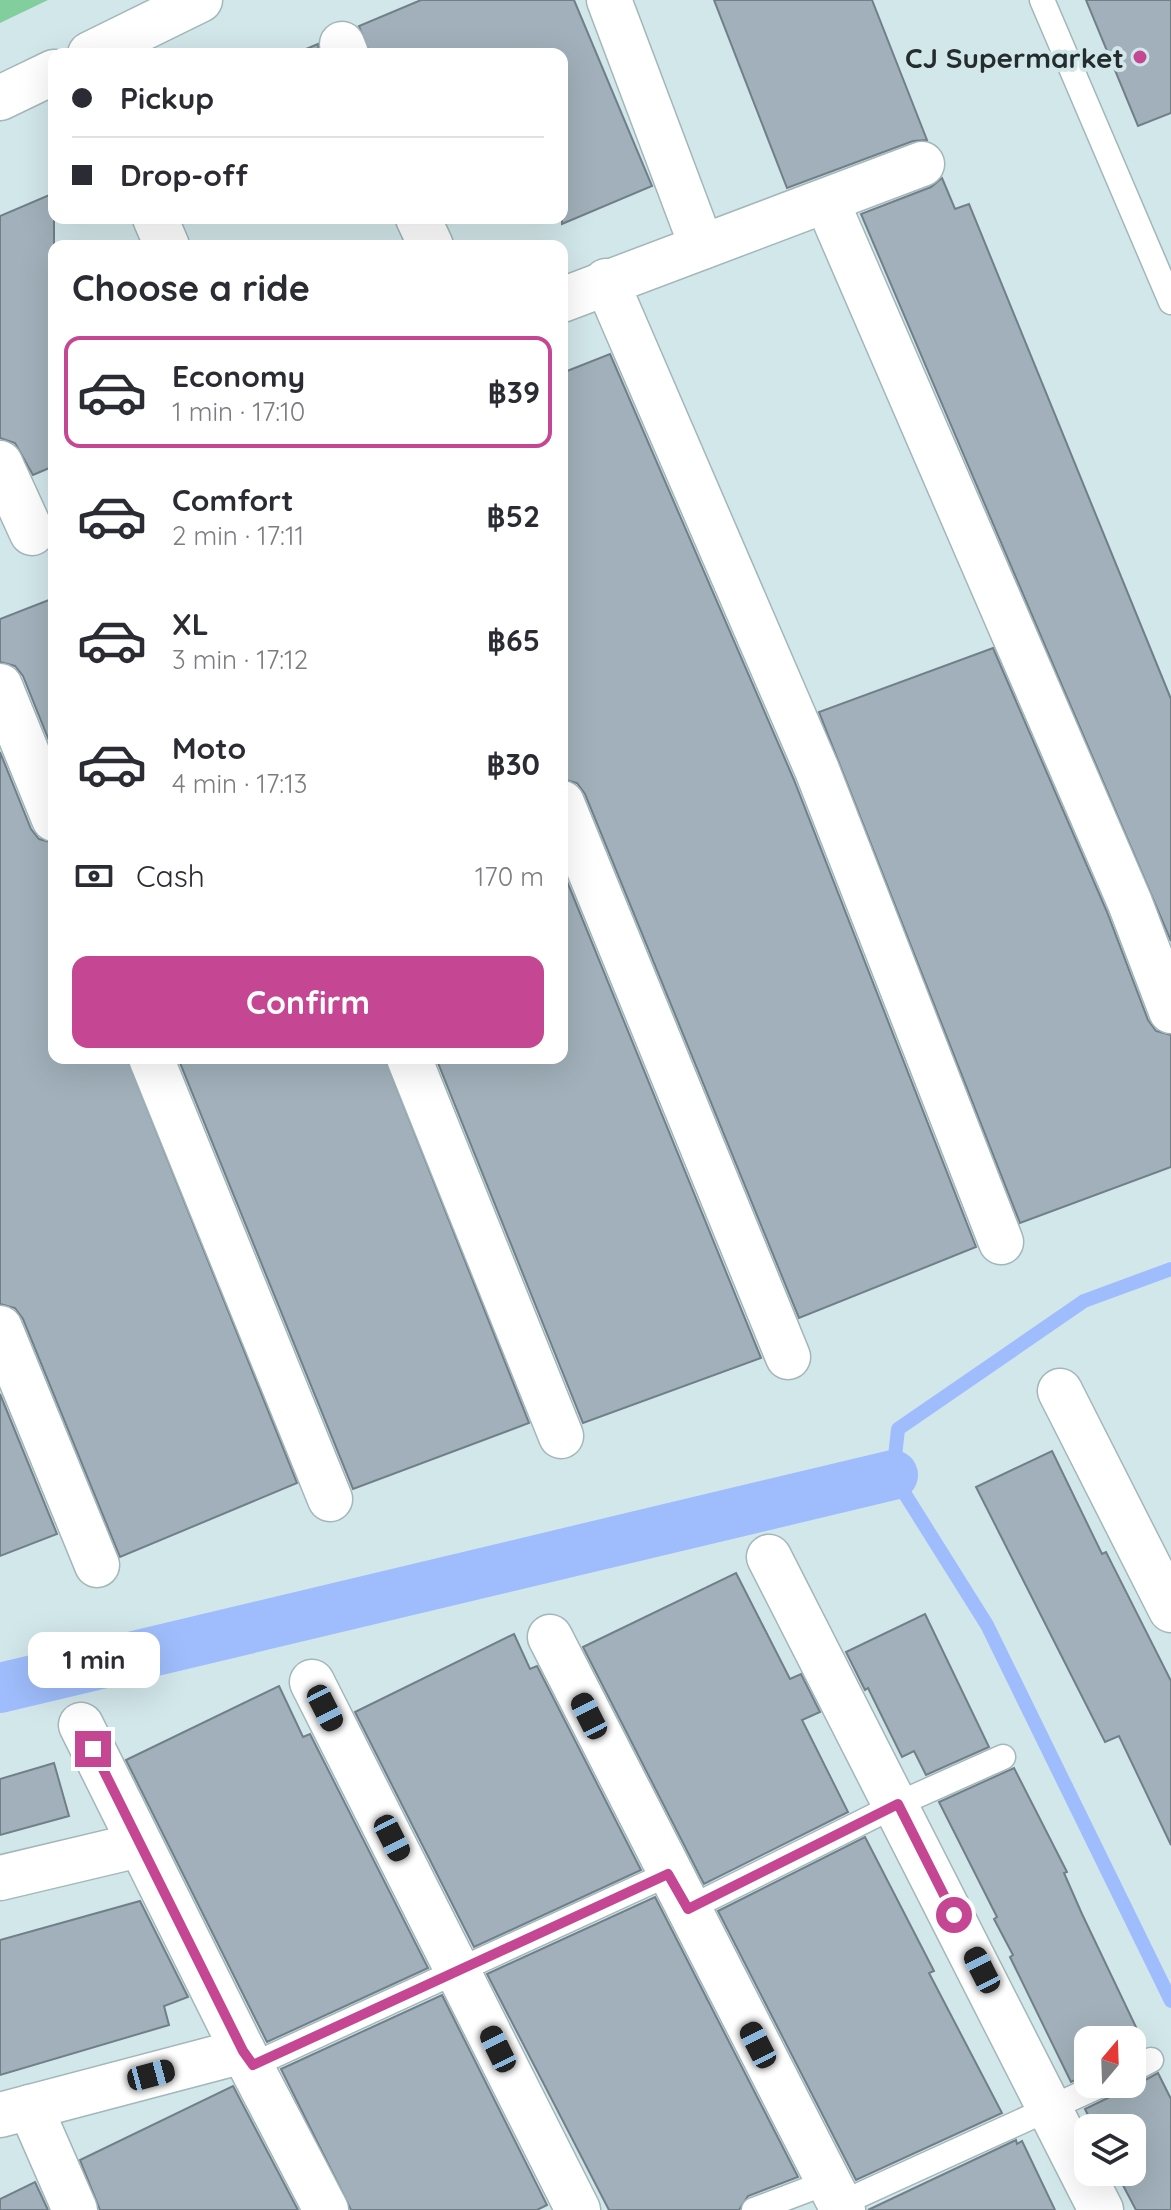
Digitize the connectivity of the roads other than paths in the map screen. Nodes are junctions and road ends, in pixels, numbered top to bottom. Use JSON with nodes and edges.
{"nodes":[{"id":1,"x":200,"y":0,"type":"edge"},
{"id":2,"x":609,"y":0,"type":"edge"},
{"id":3,"x":1042,"y":0,"type":"edge"},
{"id":4,"x":102,"y":48,"type":"edge"},
{"id":5,"x":48,"y":75,"type":"edge"},
{"id":6,"x":0,"y":98,"type":"edge"},
{"id":7,"x":922,"y":164,"type":"dead end"},
{"id":8,"x":827,"y":202,"type":"junction"},
{"id":9,"x":702,"y":247,"type":"junction"},
{"id":10,"x":606,"y":281,"type":"junction"},
{"id":11,"x":568,"y":297,"type":"edge"},
{"id":12,"x":1171,"y":302,"type":"edge"},
{"id":13,"x":0,"y":463,"type":"edge"},
{"id":14,"x":29,"y":535,"type":"edge"},
{"id":15,"x":0,"y":686,"type":"edge"},
{"id":16,"x":48,"y":804,"type":"edge"},
{"id":17,"x":568,"y":818,"type":"edge"},
{"id":18,"x":1171,"y":1011,"type":"edge"},
{"id":19,"x":153,"y":1064,"type":"edge"},
{"id":20,"x":411,"y":1064,"type":"edge"},
{"id":21,"x":1001,"y":1242,"type":"dead end"},
{"id":22,"x":0,"y":1328,"type":"edge"},
{"id":23,"x":788,"y":1357,"type":"dead end"},
{"id":24,"x":1060,"y":1391,"type":"dead end"},
{"id":25,"x":561,"y":1436,"type":"dead end"},
{"id":26,"x":330,"y":1499,"type":"dead end"},
{"id":27,"x":769,"y":1557,"type":"dead end"},
{"id":28,"x":97,"y":1565,"type":"dead end"},
{"id":29,"x":1171,"y":1610,"type":"edge"},
{"id":30,"x":550,"y":1637,"type":"dead end"},
{"id":31,"x":312,"y":1682,"type":"dead end"},
{"id":32,"x":81,"y":1725,"type":"dead end"},
{"id":33,"x":1003,"y":1757,"type":"dead end"},
{"id":34,"x":898,"y":1804,"type":"junction"},
{"id":35,"x":139,"y":1845,"type":"junction"},
{"id":36,"x":0,"y":1878,"type":"edge"},
{"id":37,"x":678,"y":1892,"type":"junction"},
{"id":38,"x":458,"y":1968,"type":"junction"},
{"id":39,"x":248,"y":2058,"type":"junction"},
{"id":40,"x":1074,"y":2098,"type":"edge"},
{"id":41,"x":1051,"y":2109,"type":"junction"},
{"id":42,"x":15,"y":2111,"type":"edge"},
{"id":43,"x":837,"y":2199,"type":"edge"},
{"id":44,"x":75,"y":2210,"type":"edge"},
{"id":45,"x":326,"y":2210,"type":"edge"},
{"id":46,"x":578,"y":2210,"type":"edge"},
{"id":47,"x":754,"y":2210,"type":"edge"},
{"id":48,"x":1101,"y":2210,"type":"edge"}],
"edges":[{"from":1,"to":4,"type":"street"},
{"from":2,"to":9,"type":"street"},
{"from":3,"to":12,"type":"lane"},
{"from":5,"to":6,"type":"street"},
{"from":7,"to":8,"type":"street"},
{"from":8,"to":9,"type":"street"},
{"from":8,"to":18,"type":"street"},
{"from":9,"to":10,"type":"street"},
{"from":10,"to":11,"type":"street"},
{"from":10,"to":21,"type":"street"},
{"from":13,"to":14,"type":"street"},
{"from":15,"to":16,"type":"street"},
{"from":17,"to":23,"type":"street"},
{"from":19,"to":26,"type":"street"},
{"from":20,"to":25,"type":"street"},
{"from":22,"to":28,"type":"street"},
{"from":24,"to":29,"type":"street"},
{"from":27,"to":34,"type":"street"},
{"from":30,"to":37,"type":"street"},
{"from":31,"to":38,"type":"street"},
{"from":32,"to":35,"type":"street"},
{"from":33,"to":34,"type":"lane"},
{"from":34,"to":37,"type":"lane"},
{"from":34,"to":41,"type":"street"},
{"from":35,"to":36,"type":"street"},
{"from":35,"to":39,"type":"street"},
{"from":37,"to":38,"type":"lane"},
{"from":37,"to":43,"type":"street"},
{"from":38,"to":39,"type":"lane"},
{"from":38,"to":46,"type":"street"},
{"from":39,"to":42,"type":"street"},
{"from":39,"to":45,"type":"street"},
{"from":40,"to":41,"type":"lane"},
{"from":41,"to":43,"type":"lane"},
{"from":41,"to":48,"type":"street"},
{"from":42,"to":44,"type":"street"},
{"from":43,"to":47,"type":"lane"}]}
